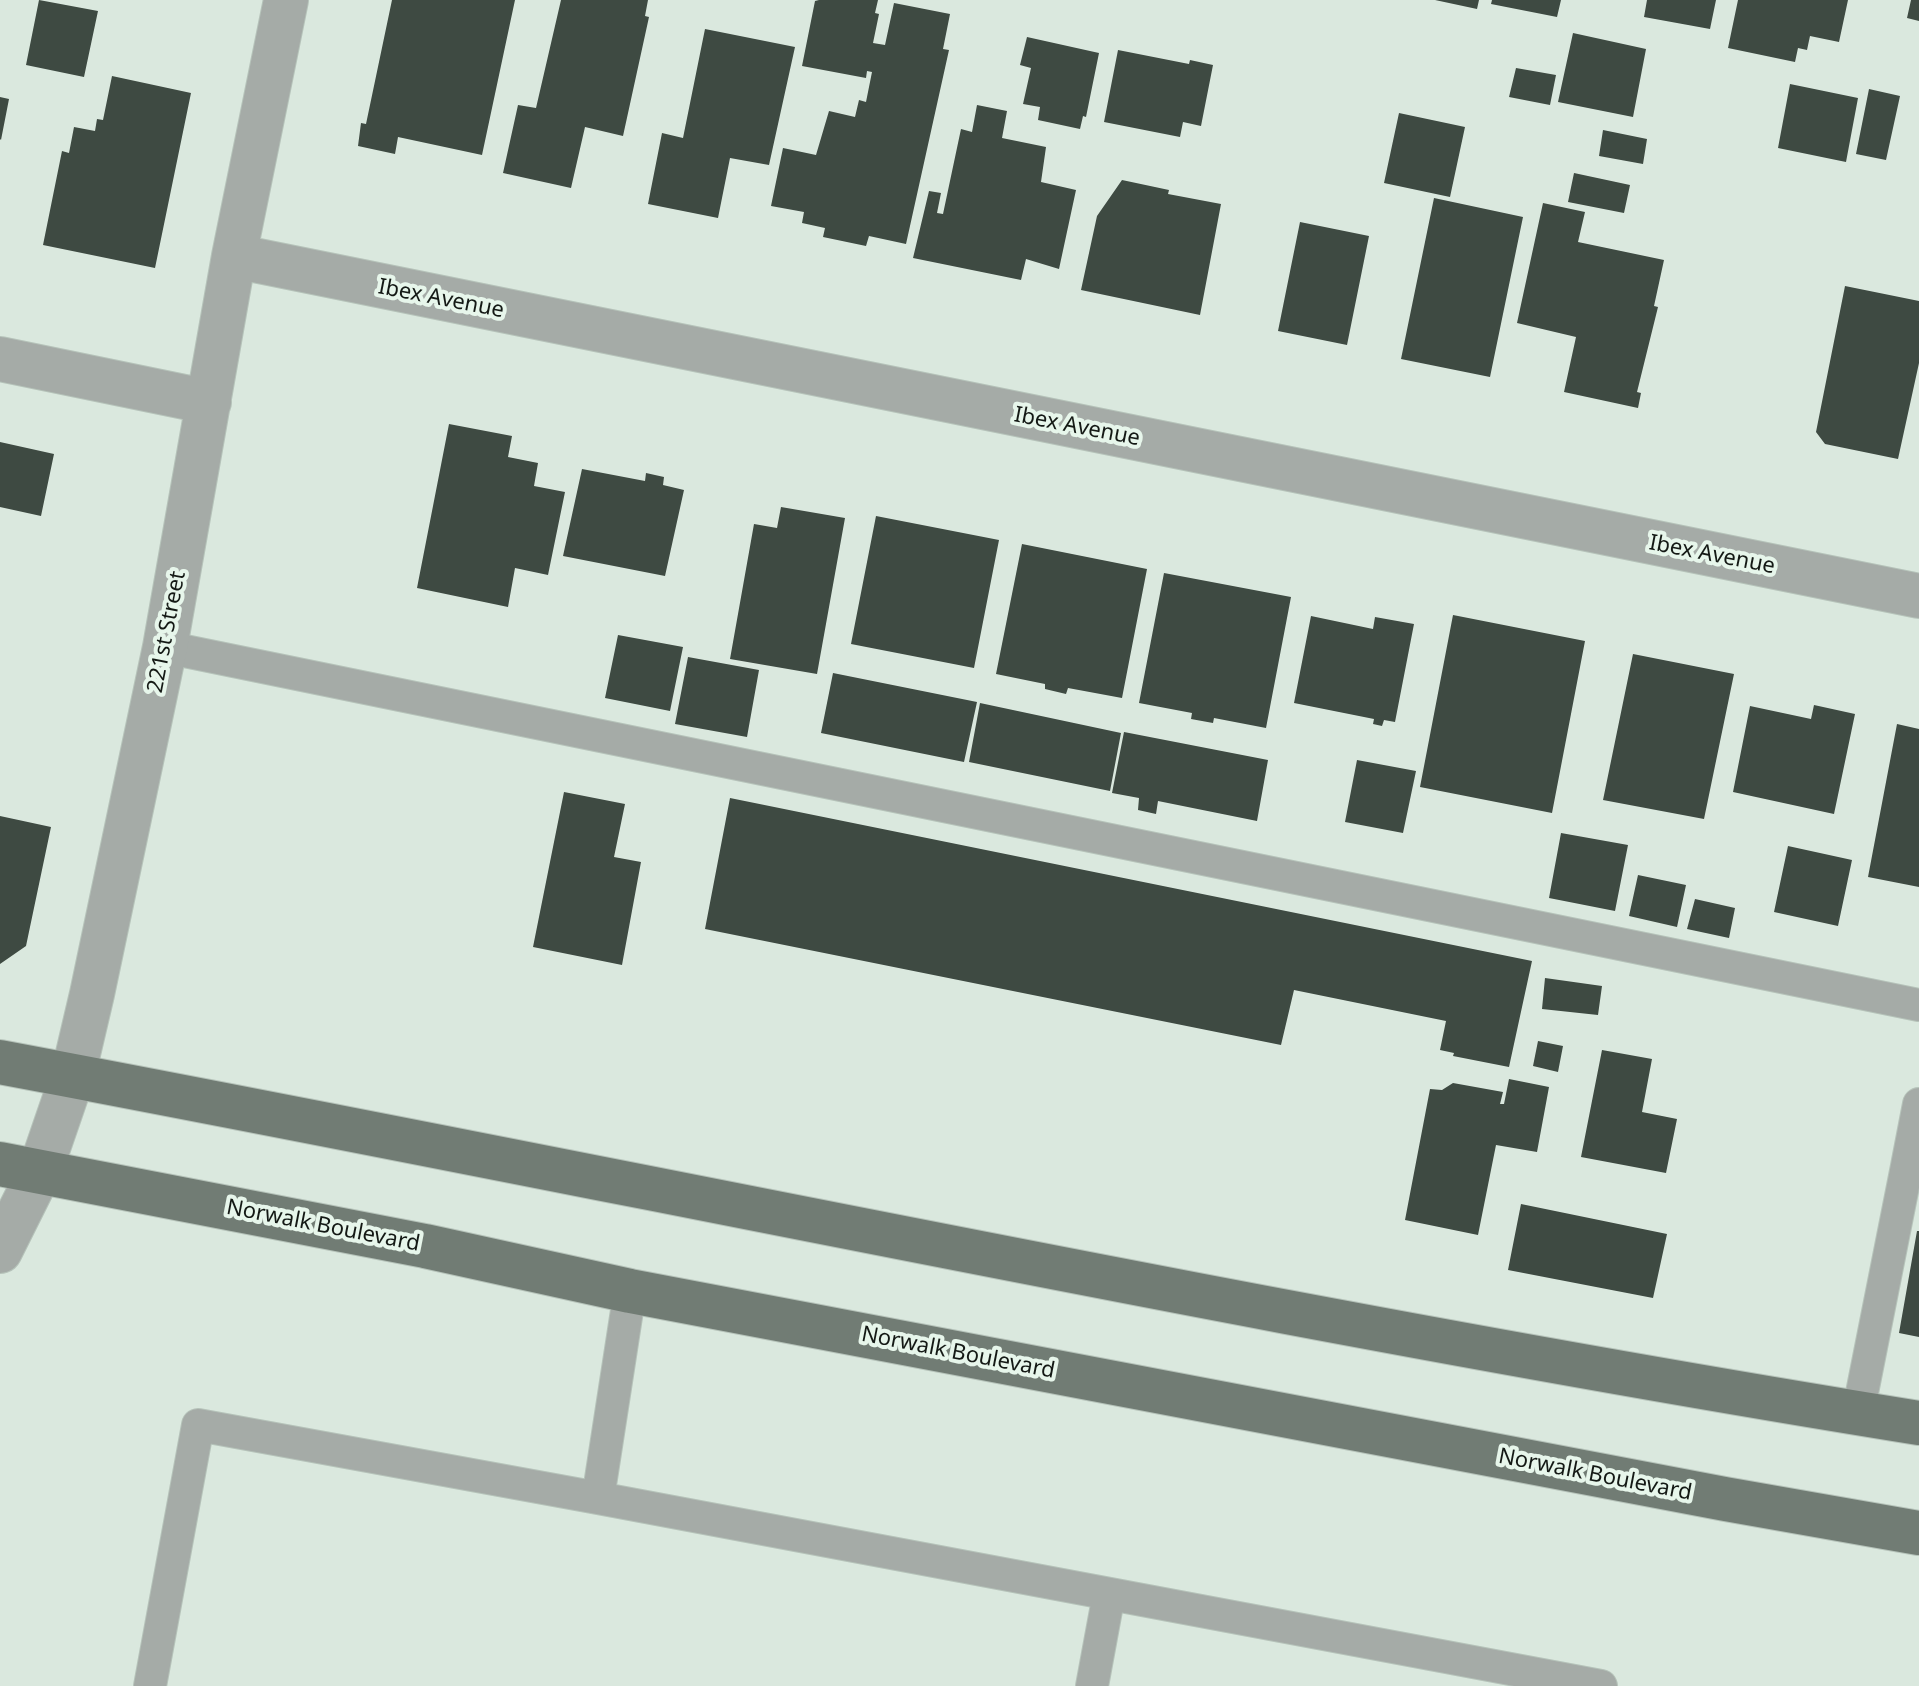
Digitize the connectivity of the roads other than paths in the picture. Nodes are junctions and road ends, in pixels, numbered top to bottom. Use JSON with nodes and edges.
{"nodes":[{"id":1,"x":286,"y":0,"type":"edge"},
{"id":2,"x":234,"y":256,"type":"junction"},
{"id":3,"x":0,"y":359,"type":"edge"},
{"id":4,"x":209,"y":402,"type":"junction"},
{"id":5,"x":1919,"y":596,"type":"edge"},
{"id":6,"x":165,"y":647,"type":"junction"},
{"id":7,"x":1919,"y":1005,"type":"edge"},
{"id":8,"x":0,"y":1062,"type":"edge"},
{"id":9,"x":73,"y":1075,"type":"junction"},
{"id":10,"x":1919,"y":1104,"type":"edge"},
{"id":11,"x":20,"y":1167,"type":"edge"},
{"id":12,"x":1913,"y":1167,"type":"edge"},
{"id":13,"x":0,"y":1251,"type":"edge"},
{"id":14,"x":630,"y":1291,"type":"junction"},
{"id":15,"x":1858,"y":1413,"type":"junction"},
{"id":16,"x":1919,"y":1423,"type":"edge"},
{"id":17,"x":598,"y":1498,"type":"junction"},
{"id":18,"x":1919,"y":1533,"type":"edge"},
{"id":19,"x":1109,"y":1594,"type":"junction"},
{"id":20,"x":150,"y":1686,"type":"edge"},
{"id":21,"x":1092,"y":1686,"type":"edge"},
{"id":22,"x":1601,"y":1686,"type":"edge"}],
"edges":[{"from":1,"to":2,"type":"street","name":"221st Street"},
{"from":2,"to":4,"type":"street","name":"221st Street"},
{"from":2,"to":5,"type":"street","name":"Ibex Avenue"},
{"from":3,"to":4,"type":"street"},
{"from":4,"to":6,"type":"street","name":"221st Street"},
{"from":6,"to":7,"type":"lane"},
{"from":6,"to":9,"type":"street","name":"221st Street"},
{"from":8,"to":9,"type":"main road"},
{"from":9,"to":11,"type":"street","name":"221st Street"},
{"from":9,"to":15,"type":"main road"},
{"from":10,"to":12,"type":"lane"},
{"from":11,"to":13,"type":"street","name":"221st Street"},
{"from":11,"to":14,"type":"main road","name":"Norwalk Boulevard"},
{"from":12,"to":15,"type":"lane"},
{"from":14,"to":17,"type":"lane"},
{"from":14,"to":18,"type":"main road","name":"Norwalk Boulevard"},
{"from":15,"to":16,"type":"main road"},
{"from":17,"to":19,"type":"lane"},
{"from":17,"to":20,"type":"lane"},
{"from":19,"to":21,"type":"lane"},
{"from":19,"to":22,"type":"lane"}]}
